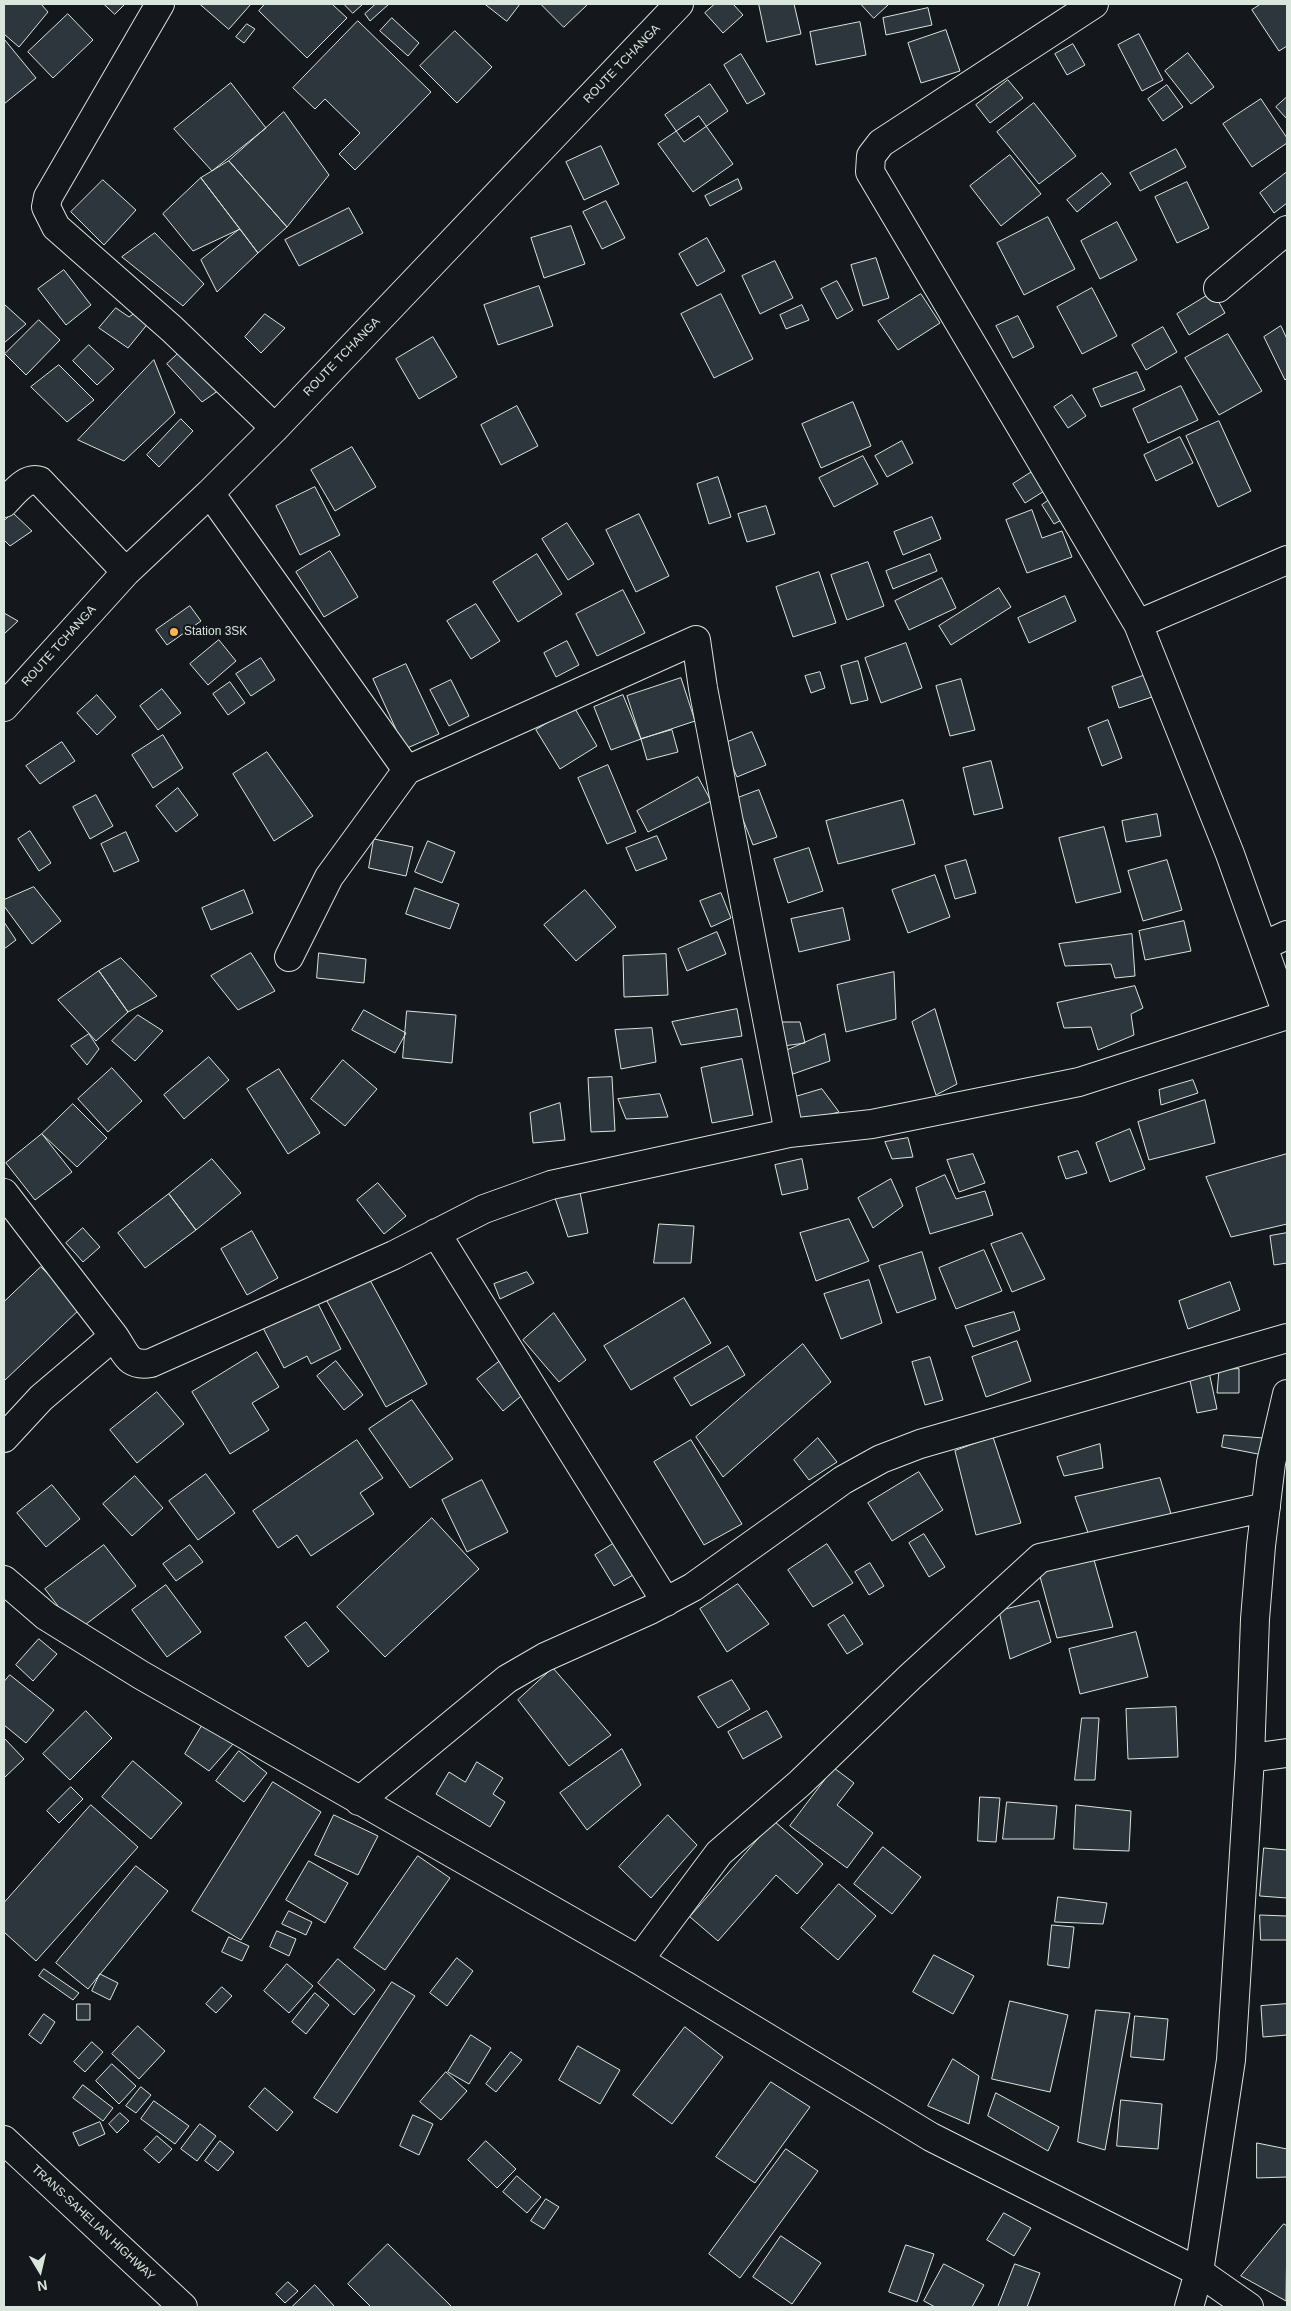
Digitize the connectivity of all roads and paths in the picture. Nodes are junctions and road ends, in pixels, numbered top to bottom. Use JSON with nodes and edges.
{"nodes":[{"id":1,"x":160,"y":4,"type":"edge"},
{"id":2,"x":678,"y":4,"type":"edge"},
{"id":3,"x":1094,"y":4,"type":"edge"},
{"id":4,"x":1287,"y":230,"type":"edge"},
{"id":5,"x":1218,"y":288,"type":"dead end"},
{"id":6,"x":275,"y":428,"type":"junction"},
{"id":7,"x":210,"y":493,"type":"junction"},
{"id":8,"x":4,"y":503,"type":"edge"},
{"id":9,"x":1287,"y":560,"type":"edge"},
{"id":10,"x":126,"y":572,"type":"junction"},
{"id":11,"x":1138,"y":624,"type":"junction"},
{"id":12,"x":4,"y":707,"type":"edge"},
{"id":13,"x":407,"y":770,"type":"junction"},
{"id":14,"x":1287,"y":935,"type":"edge"},
{"id":15,"x":1263,"y":946,"type":"junction"},
{"id":16,"x":289,"y":957,"type":"dead end"},
{"id":17,"x":1287,"y":1015,"type":"edge"},
{"id":18,"x":789,"y":1133,"type":"junction"},
{"id":19,"x":4,"y":1192,"type":"edge"},
{"id":20,"x":436,"y":1233,"type":"junction"},
{"id":21,"x":114,"y":1336,"type":"junction"},
{"id":22,"x":1287,"y":1338,"type":"edge"},
{"id":23,"x":1287,"y":1394,"type":"edge"},
{"id":24,"x":4,"y":1438,"type":"edge"},
{"id":25,"x":1266,"y":1507,"type":"junction"},
{"id":26,"x":4,"y":1580,"type":"edge"},
{"id":27,"x":666,"y":1602,"type":"junction"},
{"id":28,"x":1287,"y":1753,"type":"edge"},
{"id":29,"x":1250,"y":1758,"type":"junction"},
{"id":30,"x":359,"y":1801,"type":"junction"},
{"id":31,"x":639,"y":1960,"type":"junction"},
{"id":32,"x":4,"y":2140,"type":"edge"},
{"id":33,"x":1199,"y":2272,"type":"junction"},
{"id":34,"x":183,"y":2307,"type":"edge"},
{"id":35,"x":1189,"y":2307,"type":"edge"},
{"id":36,"x":1249,"y":2307,"type":"edge"}],
"edges":[{"from":1,"to":6,"type":"main road"},
{"from":2,"to":6,"type":"main road","name":"ROUTE TCHANGA"},
{"from":3,"to":11,"type":"main road"},
{"from":4,"to":5,"type":"main road"},
{"from":6,"to":7,"type":"main road","name":"ROUTE TCHANGA"},
{"from":7,"to":10,"type":"main road","name":"ROUTE TCHANGA"},
{"from":7,"to":13,"type":"main road"},
{"from":8,"to":10,"type":"main road"},
{"from":9,"to":11,"type":"main road"},
{"from":10,"to":12,"type":"main road","name":"ROUTE TCHANGA"},
{"from":11,"to":15,"type":"main road"},
{"from":13,"to":16,"type":"main road"},
{"from":13,"to":18,"type":"main road"},
{"from":14,"to":15,"type":"main road"},
{"from":15,"to":17,"type":"main road"},
{"from":17,"to":18,"type":"main road"},
{"from":18,"to":20,"type":"main road"},
{"from":19,"to":21,"type":"main road"},
{"from":20,"to":21,"type":"main road"},
{"from":20,"to":27,"type":"main road"},
{"from":21,"to":24,"type":"main road"},
{"from":22,"to":27,"type":"main road"},
{"from":23,"to":25,"type":"main road"},
{"from":25,"to":29,"type":"main road"},
{"from":25,"to":31,"type":"main road"},
{"from":26,"to":30,"type":"main road"},
{"from":27,"to":30,"type":"main road"},
{"from":28,"to":29,"type":"main road"},
{"from":29,"to":33,"type":"main road"},
{"from":30,"to":31,"type":"main road"},
{"from":31,"to":33,"type":"main road"},
{"from":32,"to":34,"type":"main road","name":"TRANS-SAHELIAN HIGHWAY"},
{"from":33,"to":35,"type":"main road"},
{"from":33,"to":36,"type":"main road"}]}
